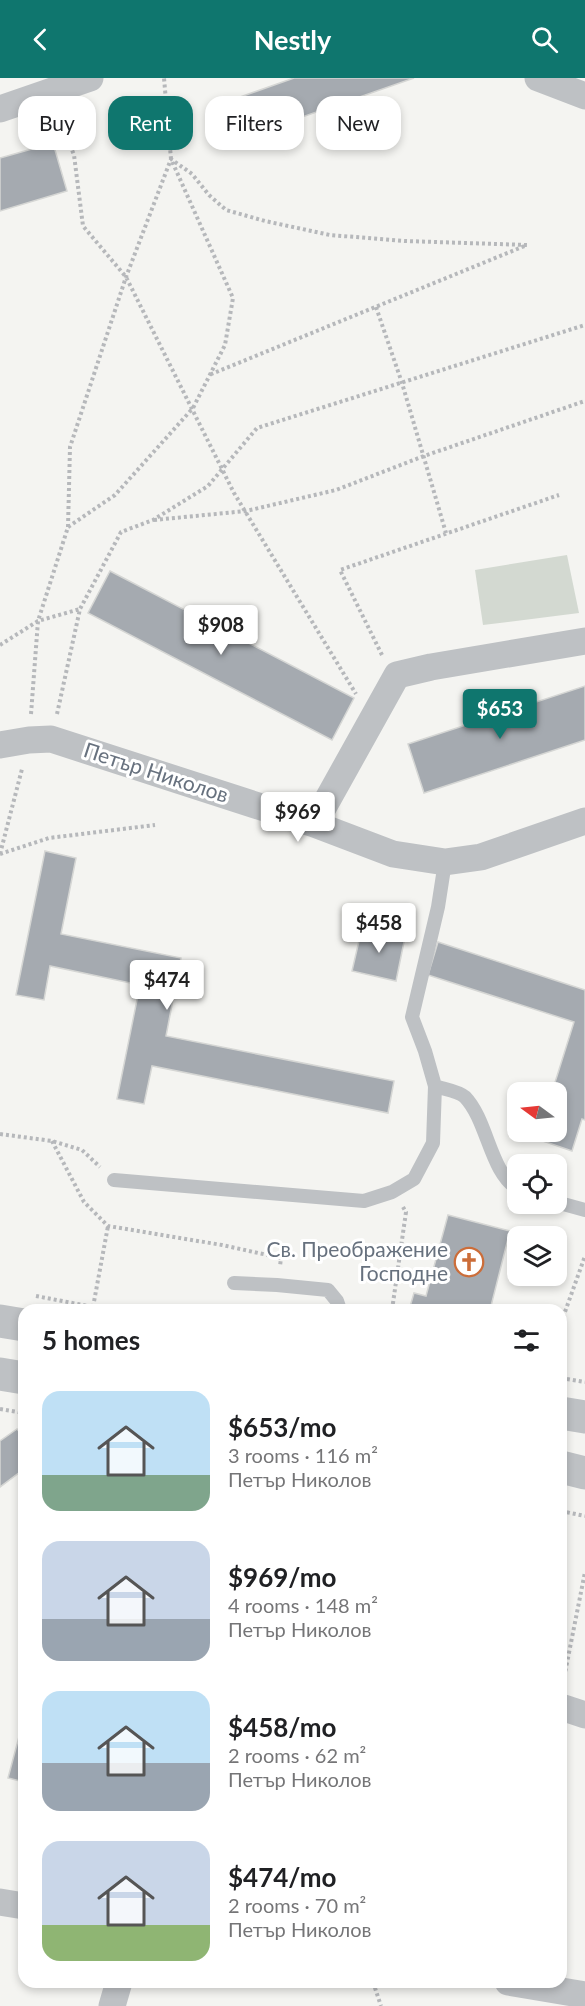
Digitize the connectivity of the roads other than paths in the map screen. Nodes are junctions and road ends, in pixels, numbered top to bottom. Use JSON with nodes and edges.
{"nodes":[{"id":1,"x":90,"y":78,"type":"edge"},
{"id":2,"x":538,"y":78,"type":"edge"},
{"id":3,"x":585,"y":96,"type":"edge"},
{"id":4,"x":0,"y":109,"type":"edge"},
{"id":5,"x":585,"y":641,"type":"edge"},
{"id":6,"x":0,"y":745,"type":"edge"},
{"id":7,"x":585,"y":821,"type":"edge"},
{"id":8,"x":314,"y":824,"type":"junction"},
{"id":9,"x":445,"y":862,"type":"junction"},
{"id":10,"x":435,"y":1086,"type":"junction"},
{"id":11,"x":507,"y":1178,"type":"edge"},
{"id":12,"x":114,"y":1180,"type":"road end"},
{"id":13,"x":567,"y":1205,"type":"edge"},
{"id":14,"x":585,"y":1210,"type":"edge"},
{"id":15,"x":234,"y":1283,"type":"dead end"},
{"id":16,"x":338,"y":1304,"type":"edge"},
{"id":17,"x":18,"y":1314,"type":"edge"},
{"id":18,"x":0,"y":1321,"type":"edge"},
{"id":19,"x":0,"y":1374,"type":"edge"},
{"id":20,"x":18,"y":1377,"type":"edge"},
{"id":21,"x":567,"y":1414,"type":"edge"},
{"id":22,"x":585,"y":1417,"type":"edge"},
{"id":23,"x":567,"y":1468,"type":"edge"},
{"id":24,"x":585,"y":1473,"type":"edge"},
{"id":25,"x":567,"y":1709,"type":"edge"},
{"id":26,"x":585,"y":1715,"type":"edge"},
{"id":27,"x":0,"y":1902,"type":"edge"},
{"id":28,"x":18,"y":1904,"type":"edge"},
{"id":29,"x":117,"y":1988,"type":"edge"},
{"id":30,"x":544,"y":1988,"type":"edge"},
{"id":31,"x":585,"y":1995,"type":"edge"},
{"id":32,"x":112,"y":2006,"type":"edge"}],
"edges":[{"from":1,"to":4,"type":"street"},
{"from":2,"to":3,"type":"street"},
{"from":5,"to":8,"type":"street"},
{"from":6,"to":8,"type":"street","name":"Петър Николов"},
{"from":7,"to":9,"type":"street","name":"Петър Николов"},
{"from":8,"to":9,"type":"street","name":"Петър Николов"},
{"from":9,"to":10,"type":"lane"},
{"from":10,"to":11,"type":"lane"},
{"from":10,"to":12,"type":"lane"},
{"from":13,"to":14,"type":"lane"},
{"from":15,"to":16,"type":"lane"},
{"from":17,"to":18,"type":"street"},
{"from":19,"to":20,"type":"street"},
{"from":21,"to":22,"type":"street"},
{"from":23,"to":24,"type":"street"},
{"from":25,"to":26,"type":"street"},
{"from":27,"to":28,"type":"street"},
{"from":29,"to":32,"type":"street"},
{"from":30,"to":31,"type":"street"}]}
